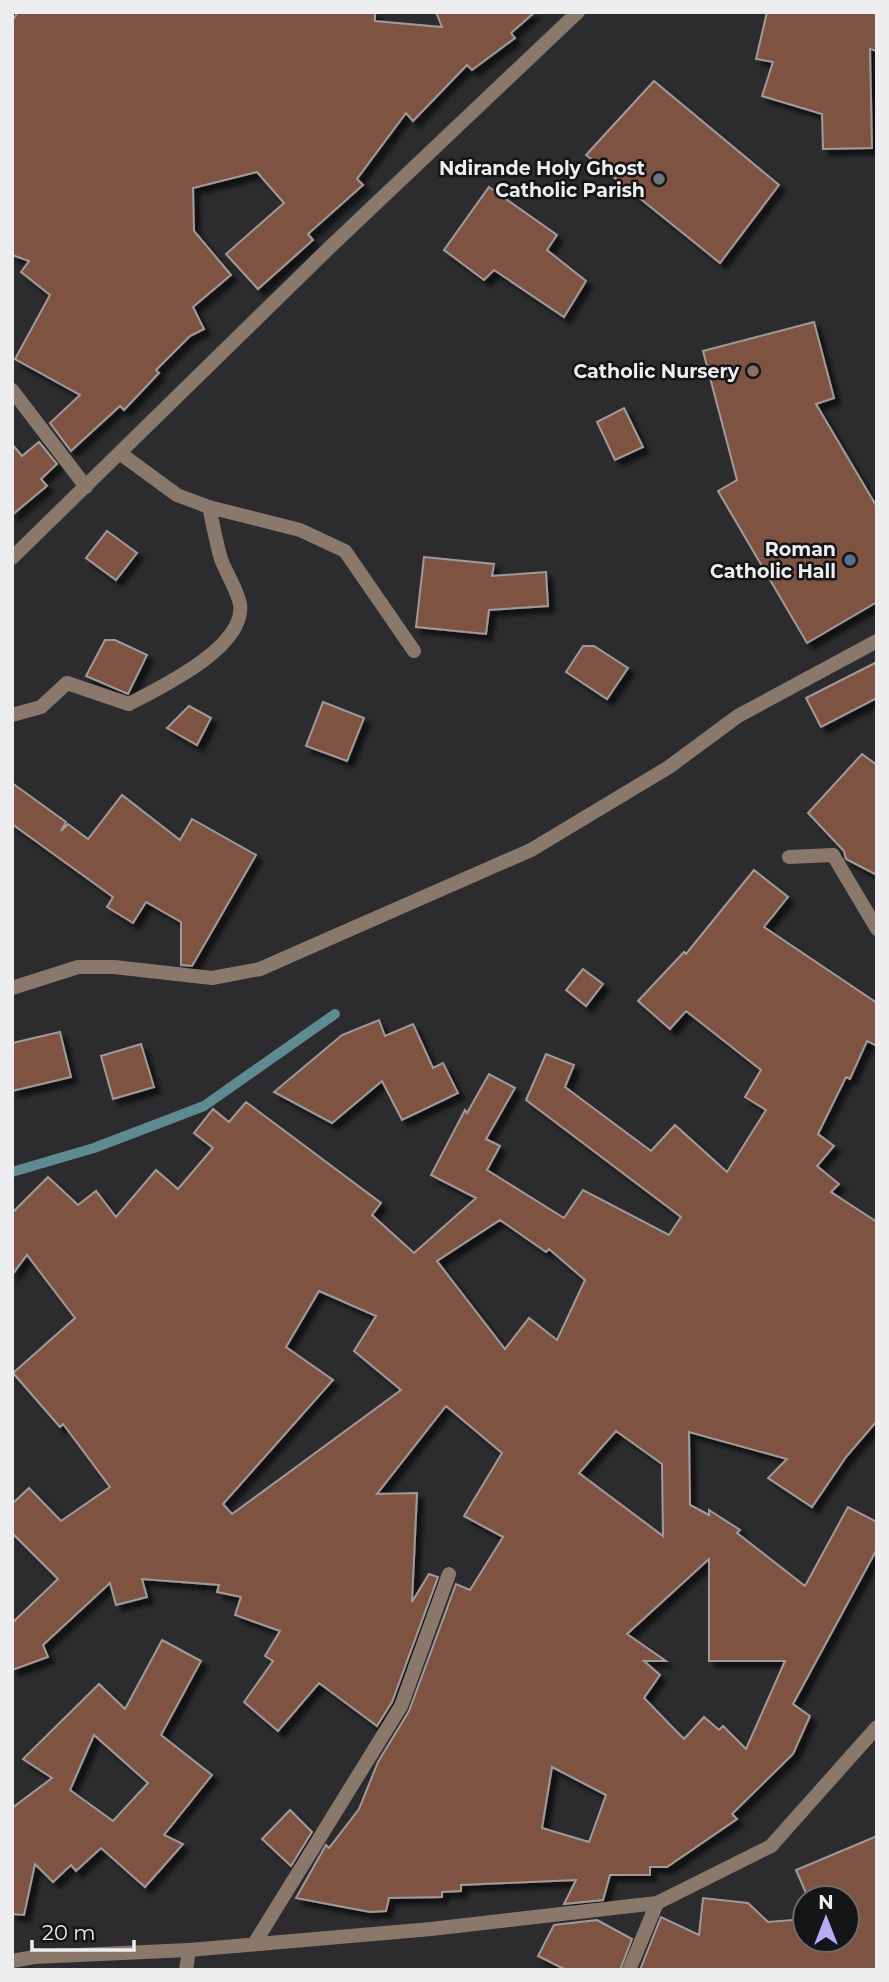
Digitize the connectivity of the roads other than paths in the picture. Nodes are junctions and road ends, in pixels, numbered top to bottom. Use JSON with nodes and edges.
{"nodes":[{"id":1,"x":578,"y":12,"type":"edge"},
{"id":2,"x":12,"y":390,"type":"edge"},
{"id":3,"x":121,"y":454,"type":"junction"},
{"id":4,"x":86,"y":487,"type":"junction"},
{"id":5,"x":208,"y":507,"type":"junction"},
{"id":6,"x":12,"y":558,"type":"edge"},
{"id":7,"x":877,"y":640,"type":"edge"},
{"id":8,"x":415,"y":651,"type":"dead end"},
{"id":9,"x":12,"y":715,"type":"edge"},
{"id":10,"x":789,"y":857,"type":"dead end"},
{"id":11,"x":877,"y":929,"type":"edge"},
{"id":12,"x":12,"y":988,"type":"edge"},
{"id":13,"x":449,"y":1574,"type":"dead end"},
{"id":14,"x":877,"y":1727,"type":"edge"},
{"id":15,"x":657,"y":1903,"type":"junction"},
{"id":16,"x":254,"y":1944,"type":"junction"},
{"id":17,"x":189,"y":1950,"type":"junction"},
{"id":18,"x":12,"y":1961,"type":"edge"},
{"id":19,"x":186,"y":1970,"type":"edge"},
{"id":20,"x":629,"y":1970,"type":"edge"}],
"edges":[{"from":1,"to":3,"type":"street"},
{"from":2,"to":4,"type":"street"},
{"from":3,"to":4,"type":"street"},
{"from":3,"to":5,"type":"street"},
{"from":4,"to":6,"type":"street"},
{"from":5,"to":8,"type":"street"},
{"from":5,"to":9,"type":"street"},
{"from":7,"to":12,"type":"street"},
{"from":10,"to":11,"type":"street"},
{"from":13,"to":16,"type":"street"},
{"from":14,"to":15,"type":"street"},
{"from":15,"to":16,"type":"street"},
{"from":15,"to":20,"type":"street"},
{"from":16,"to":17,"type":"street"},
{"from":17,"to":18,"type":"street"},
{"from":17,"to":19,"type":"street"}]}
